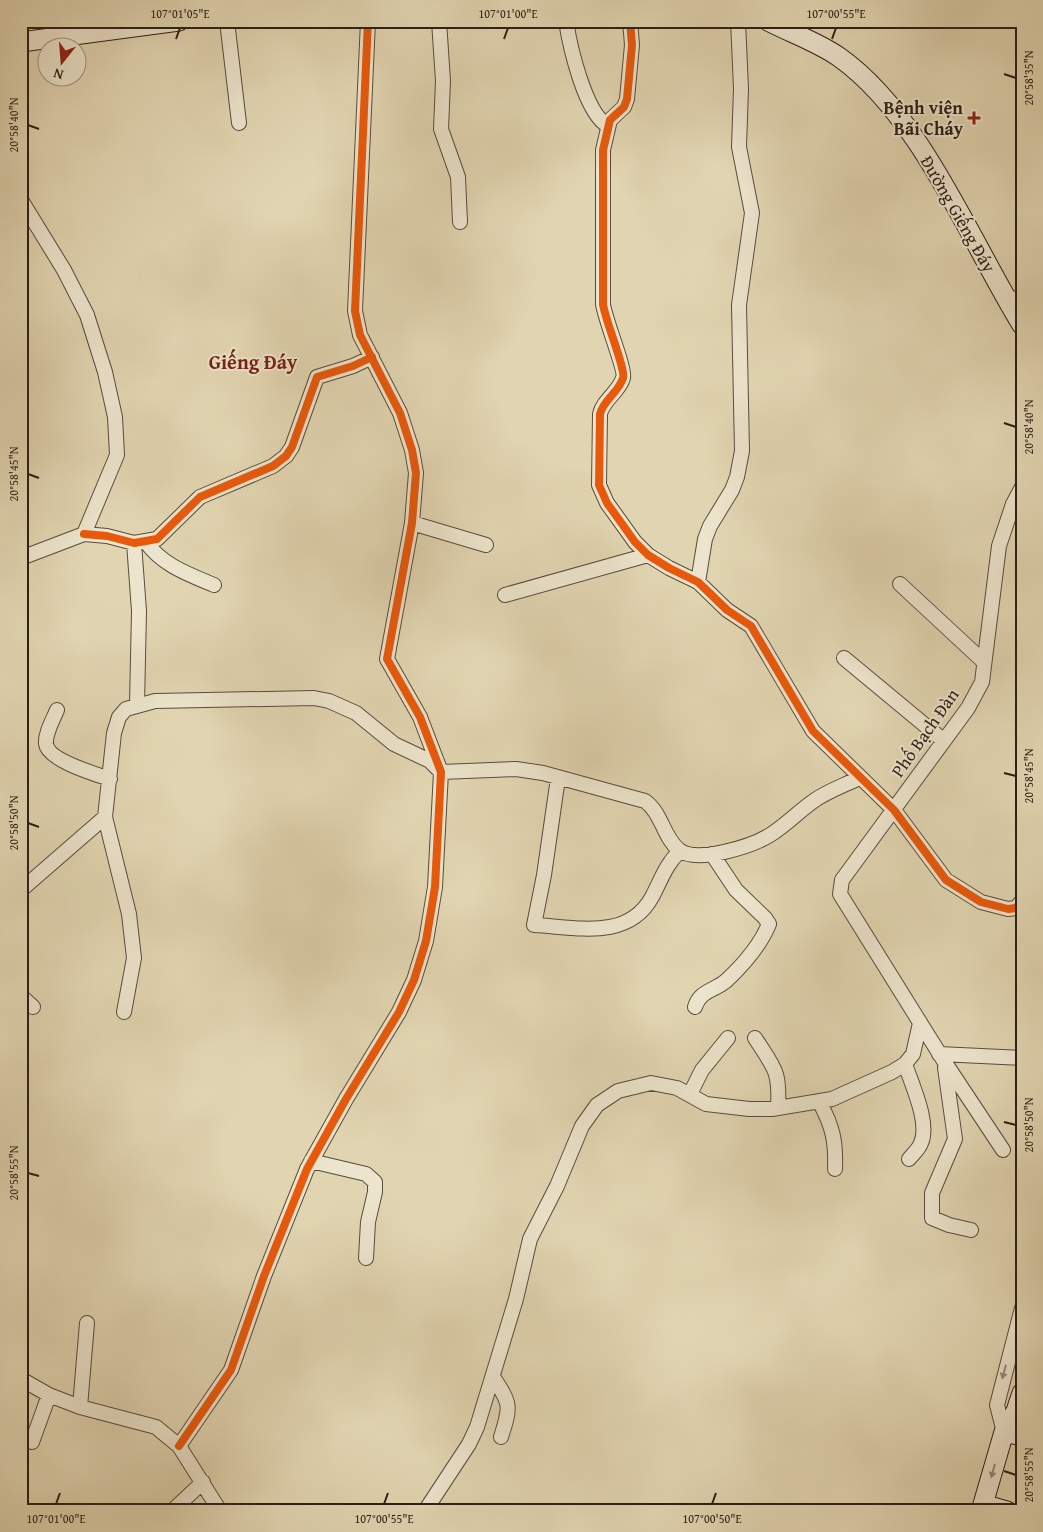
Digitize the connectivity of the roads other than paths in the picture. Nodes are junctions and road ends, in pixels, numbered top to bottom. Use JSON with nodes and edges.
{"nodes":[{"id":1,"x":179,"y":21,"type":"edge"},
{"id":2,"x":227,"y":21,"type":"edge"},
{"id":3,"x":368,"y":21,"type":"edge"},
{"id":4,"x":439,"y":21,"type":"edge"},
{"id":5,"x":566,"y":21,"type":"edge"},
{"id":6,"x":630,"y":21,"type":"edge"},
{"id":7,"x":738,"y":21,"type":"edge"},
{"id":8,"x":768,"y":21,"type":"edge"},
{"id":9,"x":21,"y":42,"type":"edge"},
{"id":10,"x":239,"y":123,"type":"dead end"},
{"id":11,"x":608,"y":126,"type":"junction"},
{"id":12,"x":21,"y":200,"type":"edge"},
{"id":13,"x":460,"y":222,"type":"dead end"},
{"id":14,"x":1014,"y":298,"type":"edge"},
{"id":15,"x":1022,"y":325,"type":"edge"},
{"id":16,"x":372,"y":357,"type":"junction"},
{"id":17,"x":1022,"y":487,"type":"edge"},
{"id":18,"x":412,"y":523,"type":"junction"},
{"id":19,"x":84,"y":534,"type":"junction"},
{"id":20,"x":140,"y":542,"type":"junction"},
{"id":21,"x":486,"y":545,"type":"dead end"},
{"id":22,"x":648,"y":555,"type":"junction"},
{"id":23,"x":21,"y":558,"type":"edge"},
{"id":24,"x":698,"y":582,"type":"junction"},
{"id":25,"x":900,"y":584,"type":"dead end"},
{"id":26,"x":214,"y":585,"type":"dead end"},
{"id":27,"x":505,"y":595,"type":"dead end"},
{"id":28,"x":844,"y":658,"type":"dead end"},
{"id":29,"x":984,"y":662,"type":"junction"},
{"id":30,"x":136,"y":705,"type":"junction"},
{"id":31,"x":57,"y":710,"type":"dead end"},
{"id":32,"x":944,"y":741,"type":"junction"},
{"id":33,"x":441,"y":772,"type":"junction"},
{"id":34,"x":558,"y":778,"type":"junction"},
{"id":35,"x":859,"y":778,"type":"junction"},
{"id":36,"x":110,"y":780,"type":"junction"},
{"id":37,"x":894,"y":810,"type":"junction"},
{"id":38,"x":105,"y":817,"type":"junction"},
{"id":39,"x":680,"y":851,"type":"junction"},
{"id":40,"x":712,"y":854,"type":"junction"},
{"id":41,"x":21,"y":890,"type":"edge"},
{"id":42,"x":1022,"y":900,"type":"edge"},
{"id":43,"x":21,"y":996,"type":"edge"},
{"id":44,"x":695,"y":1007,"type":"dead end"},
{"id":45,"x":33,"y":1008,"type":"dead end"},
{"id":46,"x":124,"y":1012,"type":"dead end"},
{"id":47,"x":920,"y":1023,"type":"junction"},
{"id":48,"x":728,"y":1038,"type":"dead end"},
{"id":49,"x":755,"y":1038,"type":"dead end"},
{"id":50,"x":942,"y":1058,"type":"junction"},
{"id":51,"x":1022,"y":1058,"type":"edge"},
{"id":52,"x":905,"y":1064,"type":"junction"},
{"id":53,"x":690,"y":1094,"type":"junction"},
{"id":54,"x":819,"y":1101,"type":"junction"},
{"id":55,"x":778,"y":1108,"type":"junction"},
{"id":56,"x":1003,"y":1150,"type":"dead end"},
{"id":57,"x":909,"y":1159,"type":"dead end"},
{"id":58,"x":311,"y":1161,"type":"junction"},
{"id":59,"x":835,"y":1169,"type":"dead end"},
{"id":60,"x":971,"y":1230,"type":"dead end"},
{"id":61,"x":366,"y":1258,"type":"dead end"},
{"id":62,"x":1022,"y":1308,"type":"edge"},
{"id":63,"x":87,"y":1323,"type":"dead end"},
{"id":64,"x":494,"y":1377,"type":"junction"},
{"id":65,"x":21,"y":1379,"type":"edge"},
{"id":66,"x":1022,"y":1393,"type":"edge"},
{"id":67,"x":49,"y":1395,"type":"junction"},
{"id":68,"x":80,"y":1407,"type":"junction"},
{"id":69,"x":1013,"y":1434,"type":"edge"},
{"id":70,"x":501,"y":1437,"type":"dead end"},
{"id":71,"x":32,"y":1442,"type":"dead end"},
{"id":72,"x":179,"y":1446,"type":"junction"},
{"id":73,"x":203,"y":1482,"type":"junction"},
{"id":74,"x":982,"y":1508,"type":"edge"},
{"id":75,"x":172,"y":1511,"type":"edge"},
{"id":76,"x":220,"y":1511,"type":"edge"},
{"id":77,"x":425,"y":1511,"type":"edge"},
{"id":78,"x":1006,"y":1511,"type":"edge"}],
"edges":[{"from":1,"to":9,"type":"main road"},
{"from":2,"to":10,"type":"street"},
{"from":3,"to":16,"type":"street"},
{"from":4,"to":13,"type":"street"},
{"from":5,"to":11,"type":"street"},
{"from":6,"to":11,"type":"street"},
{"from":7,"to":24,"type":"street"},
{"from":8,"to":14,"type":"main road","name":"Đường Giếng Đáy"},
{"from":11,"to":22,"type":"street"},
{"from":12,"to":19,"type":"street"},
{"from":14,"to":15,"type":"main road","name":"Đường Giếng Đáy"},
{"from":16,"to":18,"type":"street"},
{"from":16,"to":20,"type":"street"},
{"from":17,"to":29,"type":"street","name":"Phố Bạch Đàn"},
{"from":18,"to":21,"type":"street"},
{"from":18,"to":33,"type":"street"},
{"from":19,"to":20,"type":"street"},
{"from":19,"to":23,"type":"street"},
{"from":20,"to":26,"type":"street"},
{"from":20,"to":30,"type":"street"},
{"from":22,"to":24,"type":"street"},
{"from":22,"to":27,"type":"street"},
{"from":24,"to":35,"type":"street"},
{"from":25,"to":29,"type":"street"},
{"from":28,"to":32,"type":"street"},
{"from":29,"to":32,"type":"street","name":"Phố Bạch Đàn"},
{"from":30,"to":33,"type":"street"},
{"from":30,"to":36,"type":"street"},
{"from":31,"to":36,"type":"street"},
{"from":32,"to":37,"type":"street","name":"Phố Bạch Đàn"},
{"from":33,"to":34,"type":"street"},
{"from":33,"to":58,"type":"street"},
{"from":34,"to":39,"type":"street"},
{"from":34,"to":39,"type":"street"},
{"from":35,"to":37,"type":"street"},
{"from":35,"to":40,"type":"street"},
{"from":36,"to":38,"type":"street"},
{"from":37,"to":42,"type":"street"},
{"from":37,"to":47,"type":"street","name":"Phố Bạch Đàn"},
{"from":38,"to":41,"type":"street"},
{"from":38,"to":46,"type":"street"},
{"from":39,"to":40,"type":"street"},
{"from":40,"to":44,"type":"street"},
{"from":43,"to":45,"type":"street"},
{"from":47,"to":50,"type":"street","name":"Phố Bạch Đàn"},
{"from":47,"to":52,"type":"street"},
{"from":48,"to":53,"type":"street"},
{"from":49,"to":55,"type":"street"},
{"from":50,"to":51,"type":"street"},
{"from":50,"to":56,"type":"street","name":"Phố Bạch Đàn"},
{"from":50,"to":60,"type":"street"},
{"from":52,"to":54,"type":"street"},
{"from":52,"to":57,"type":"street"},
{"from":53,"to":55,"type":"street"},
{"from":53,"to":64,"type":"street"},
{"from":54,"to":55,"type":"street"},
{"from":54,"to":59,"type":"street"},
{"from":58,"to":61,"type":"street"},
{"from":58,"to":72,"type":"street"},
{"from":62,"to":69,"type":"street","one_way":true},
{"from":63,"to":68,"type":"street"},
{"from":64,"to":70,"type":"street"},
{"from":64,"to":77,"type":"street"},
{"from":65,"to":67,"type":"street"},
{"from":66,"to":69,"type":"main road"},
{"from":67,"to":68,"type":"street"},
{"from":67,"to":71,"type":"street"},
{"from":68,"to":72,"type":"street"},
{"from":69,"to":74,"type":"main road","one_way":true},
{"from":72,"to":73,"type":"street"},
{"from":73,"to":75,"type":"street"},
{"from":73,"to":76,"type":"street"},
{"from":74,"to":78,"type":"main road"}]}
